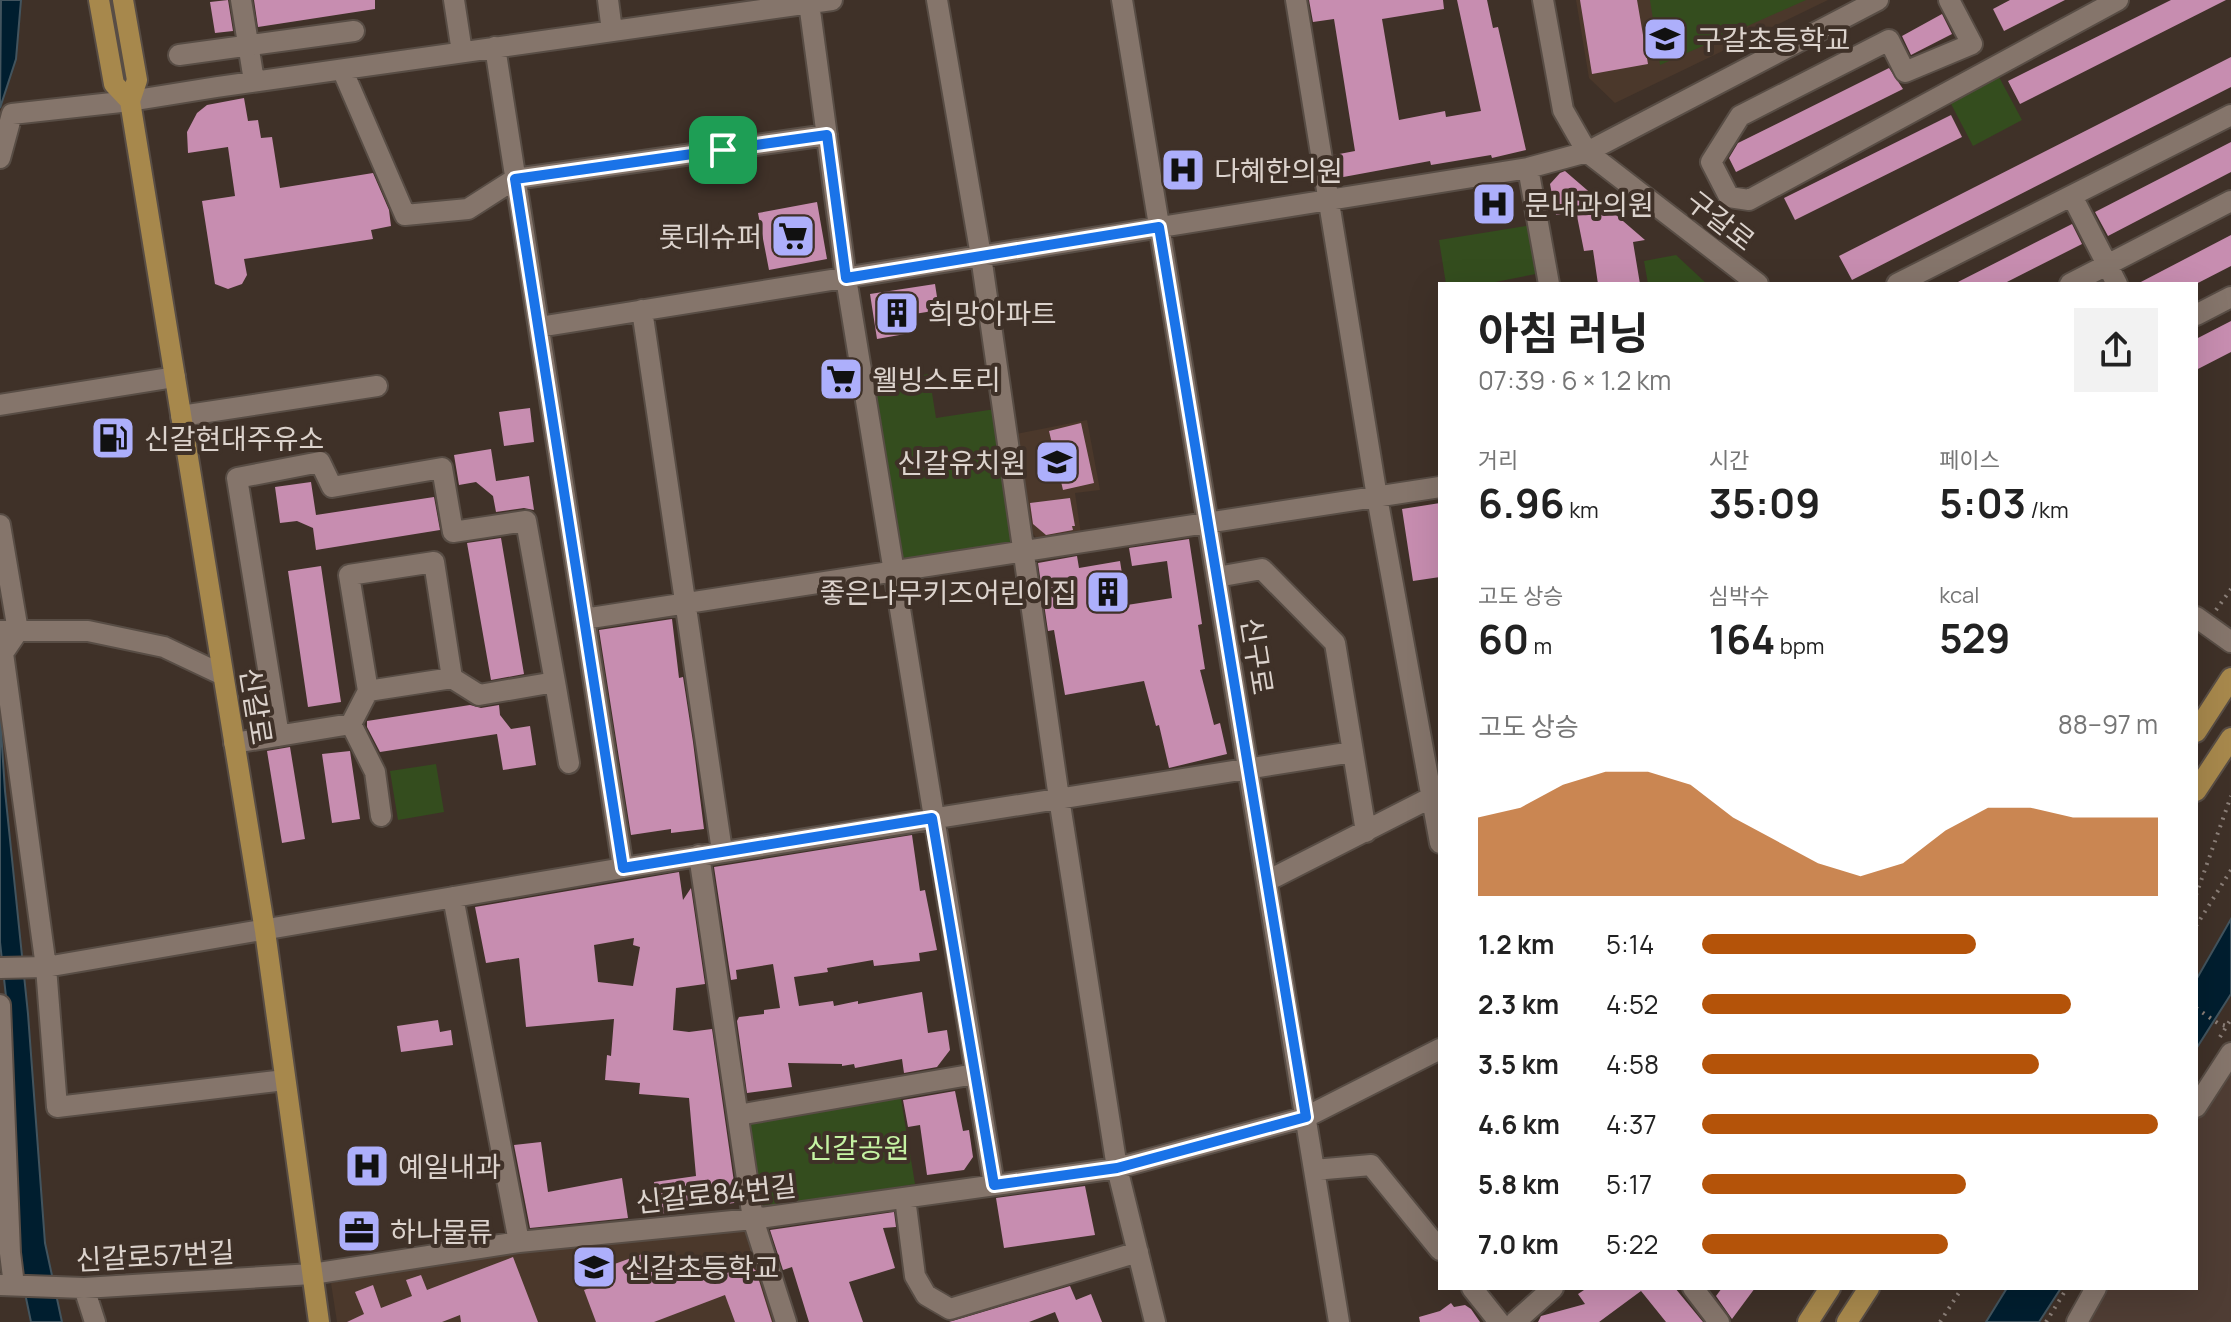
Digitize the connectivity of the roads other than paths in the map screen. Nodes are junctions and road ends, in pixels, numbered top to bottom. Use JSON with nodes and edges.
{"nodes":[{"id":1,"x":99,"y":0,"type":"edge"},
{"id":2,"x":123,"y":0,"type":"edge"},
{"id":3,"x":241,"y":0,"type":"edge"},
{"id":4,"x":454,"y":0,"type":"edge"},
{"id":5,"x":608,"y":0,"type":"edge"},
{"id":6,"x":832,"y":0,"type":"edge"},
{"id":7,"x":937,"y":0,"type":"edge"},
{"id":8,"x":1122,"y":0,"type":"edge"},
{"id":9,"x":1296,"y":0,"type":"edge"},
{"id":10,"x":1543,"y":0,"type":"edge"},
{"id":11,"x":1878,"y":0,"type":"edge"},
{"id":12,"x":1949,"y":0,"type":"edge"},
{"id":13,"x":2118,"y":0,"type":"edge"},
{"id":14,"x":809,"y":3,"type":"junction"},
{"id":15,"x":354,"y":31,"type":"dead end"},
{"id":16,"x":612,"y":31,"type":"junction"},
{"id":17,"x":1972,"y":44,"type":"junction"},
{"id":18,"x":249,"y":46,"type":"junction"},
{"id":19,"x":495,"y":47,"type":"junction"},
{"id":20,"x":462,"y":52,"type":"junction"},
{"id":21,"x":179,"y":55,"type":"dead end"},
{"id":22,"x":1987,"y":73,"type":"junction"},
{"id":23,"x":345,"y":76,"type":"dead end"},
{"id":24,"x":254,"y":81,"type":"junction"},
{"id":25,"x":130,"y":101,"type":"junction"},
{"id":26,"x":2231,"y":115,"type":"edge"},
{"id":27,"x":5,"y":119,"type":"edge"},
{"id":28,"x":827,"y":135,"type":"junction"},
{"id":29,"x":1587,"y":152,"type":"junction"},
{"id":30,"x":0,"y":158,"type":"edge"},
{"id":31,"x":1528,"y":168,"type":"junction"},
{"id":32,"x":515,"y":179,"type":"junction"},
{"id":33,"x":2072,"y":196,"type":"junction"},
{"id":34,"x":1327,"y":200,"type":"junction"},
{"id":35,"x":2231,"y":201,"type":"edge"},
{"id":36,"x":1159,"y":227,"type":"junction"},
{"id":37,"x":981,"y":256,"type":"junction"},
{"id":38,"x":2107,"y":265,"type":"junction"},
{"id":39,"x":846,"y":278,"type":"junction"},
{"id":40,"x":1549,"y":282,"type":"edge"},
{"id":41,"x":1755,"y":282,"type":"edge"},
{"id":42,"x":1901,"y":282,"type":"edge"},
{"id":43,"x":2074,"y":282,"type":"edge"},
{"id":44,"x":2116,"y":282,"type":"edge"},
{"id":45,"x":2231,"y":297,"type":"edge"},
{"id":46,"x":642,"y":310,"type":"junction"},
{"id":47,"x":2198,"y":314,"type":"edge"},
{"id":48,"x":539,"y":327,"type":"junction"},
{"id":49,"x":175,"y":377,"type":"junction"},
{"id":50,"x":377,"y":386,"type":"dead end"},
{"id":51,"x":0,"y":405,"type":"edge"},
{"id":52,"x":181,"y":416,"type":"junction"},
{"id":53,"x":1438,"y":487,"type":"edge"},
{"id":54,"x":1377,"y":497,"type":"junction"},
{"id":55,"x":1208,"y":524,"type":"junction"},
{"id":56,"x":0,"y":525,"type":"edge"},
{"id":57,"x":453,"y":532,"type":"junction"},
{"id":58,"x":1024,"y":552,"type":"junction"},
{"id":59,"x":434,"y":562,"type":"junction"},
{"id":60,"x":892,"y":573,"type":"junction"},
{"id":61,"x":1217,"y":577,"type":"junction"},
{"id":62,"x":685,"y":604,"type":"junction"},
{"id":63,"x":2198,"y":618,"type":"edge"},
{"id":64,"x":584,"y":619,"type":"junction"},
{"id":65,"x":9,"y":631,"type":"edge"},
{"id":66,"x":2231,"y":642,"type":"edge"},
{"id":67,"x":223,"y":675,"type":"junction"},
{"id":68,"x":452,"y":678,"type":"junction"},
{"id":69,"x":2231,"y":678,"type":"edge"},
{"id":70,"x":555,"y":682,"type":"junction"},
{"id":71,"x":368,"y":691,"type":"junction"},
{"id":72,"x":351,"y":724,"type":"junction"},
{"id":73,"x":2198,"y":729,"type":"edge"},
{"id":74,"x":279,"y":736,"type":"junction"},
{"id":75,"x":2231,"y":738,"type":"edge"},
{"id":76,"x":234,"y":743,"type":"junction"},
{"id":77,"x":1353,"y":752,"type":"junction"},
{"id":78,"x":569,"y":763,"type":"dead end"},
{"id":79,"x":1248,"y":767,"type":"junction"},
{"id":80,"x":2198,"y":788,"type":"edge"},
{"id":81,"x":1436,"y":796,"type":"edge"},
{"id":82,"x":1059,"y":798,"type":"junction"},
{"id":83,"x":381,"y":816,"type":"dead end"},
{"id":84,"x":932,"y":818,"type":"junction"},
{"id":85,"x":1438,"y":820,"type":"edge"},
{"id":86,"x":1366,"y":832,"type":"junction"},
{"id":87,"x":722,"y":851,"type":"junction"},
{"id":88,"x":699,"y":855,"type":"junction"},
{"id":89,"x":623,"y":868,"type":"junction"},
{"id":90,"x":1267,"y":881,"type":"junction"},
{"id":91,"x":453,"y":897,"type":"junction"},
{"id":92,"x":265,"y":931,"type":"junction"},
{"id":93,"x":46,"y":967,"type":"junction"},
{"id":94,"x":0,"y":968,"type":"edge"},
{"id":95,"x":0,"y":1005,"type":"edge"},
{"id":96,"x":2231,"y":1053,"type":"edge"},
{"id":97,"x":1436,"y":1058,"type":"edge"},
{"id":98,"x":975,"y":1074,"type":"junction"},
{"id":99,"x":285,"y":1080,"type":"junction"},
{"id":100,"x":2198,"y":1104,"type":"edge"},
{"id":101,"x":738,"y":1115,"type":"junction"},
{"id":102,"x":1306,"y":1117,"type":"junction"},
{"id":103,"x":1117,"y":1168,"type":"junction"},
{"id":104,"x":1314,"y":1170,"type":"junction"},
{"id":105,"x":994,"y":1185,"type":"junction"},
{"id":106,"x":905,"y":1198,"type":"junction"},
{"id":107,"x":753,"y":1219,"type":"junction"},
{"id":108,"x":519,"y":1242,"type":"junction"},
{"id":109,"x":1438,"y":1248,"type":"edge"},
{"id":110,"x":1138,"y":1252,"type":"junction"},
{"id":111,"x":312,"y":1274,"type":"junction"},
{"id":112,"x":11,"y":1285,"type":"edge"},
{"id":113,"x":76,"y":1288,"type":"junction"},
{"id":114,"x":1474,"y":1290,"type":"edge"},
{"id":115,"x":1551,"y":1290,"type":"edge"},
{"id":116,"x":1695,"y":1290,"type":"edge"},
{"id":117,"x":1829,"y":1290,"type":"edge"},
{"id":118,"x":1868,"y":1290,"type":"edge"},
{"id":119,"x":2095,"y":1290,"type":"edge"},
{"id":120,"x":95,"y":1322,"type":"edge"},
{"id":121,"x":319,"y":1322,"type":"edge"},
{"id":122,"x":786,"y":1322,"type":"edge"},
{"id":123,"x":1155,"y":1322,"type":"edge"},
{"id":124,"x":1339,"y":1322,"type":"edge"},
{"id":125,"x":1499,"y":1322,"type":"edge"},
{"id":126,"x":1515,"y":1322,"type":"edge"},
{"id":127,"x":1719,"y":1322,"type":"edge"},
{"id":128,"x":1808,"y":1322,"type":"edge"},
{"id":129,"x":1847,"y":1322,"type":"edge"},
{"id":130,"x":2077,"y":1322,"type":"edge"}],
"edges":[{"from":1,"to":25,"type":"main road","name":"신갈로"},
{"from":2,"to":25,"type":"main road","name":"신갈로"},
{"from":3,"to":18,"type":"street"},
{"from":4,"to":20,"type":"street"},
{"from":5,"to":16,"type":"street"},
{"from":6,"to":14,"type":"street"},
{"from":7,"to":37,"type":"street"},
{"from":8,"to":36,"type":"street","name":"신구로"},
{"from":9,"to":34,"type":"street"},
{"from":10,"to":29,"type":"street","name":"구갈로"},
{"from":11,"to":29,"type":"street"},
{"from":12,"to":17,"type":"street"},
{"from":13,"to":22,"type":"street"},
{"from":14,"to":16,"type":"street"},
{"from":14,"to":28,"type":"street"},
{"from":15,"to":18,"type":"street"},
{"from":16,"to":19,"type":"street"},
{"from":17,"to":22,"type":"street"},
{"from":17,"to":22,"type":"street"},
{"from":18,"to":21,"type":"street"},
{"from":18,"to":24,"type":"street"},
{"from":19,"to":20,"type":"street"},
{"from":19,"to":32,"type":"street"},
{"from":20,"to":24,"type":"street"},
{"from":23,"to":32,"type":"street"},
{"from":24,"to":25,"type":"street"},
{"from":25,"to":27,"type":"street"},
{"from":25,"to":49,"type":"main road","name":"신갈로"},
{"from":26,"to":33,"type":"street"},
{"from":27,"to":30,"type":"street"},
{"from":28,"to":32,"type":"street"},
{"from":28,"to":39,"type":"street"},
{"from":29,"to":31,"type":"street"},
{"from":29,"to":41,"type":"street","name":"구갈로"},
{"from":31,"to":34,"type":"street"},
{"from":31,"to":40,"type":"street"},
{"from":32,"to":48,"type":"street"},
{"from":33,"to":38,"type":"street"},
{"from":33,"to":42,"type":"street"},
{"from":34,"to":36,"type":"street"},
{"from":34,"to":54,"type":"street"},
{"from":35,"to":38,"type":"street"},
{"from":36,"to":37,"type":"street"},
{"from":36,"to":55,"type":"street","name":"신구로"},
{"from":37,"to":39,"type":"street"},
{"from":37,"to":58,"type":"street"},
{"from":38,"to":43,"type":"street"},
{"from":38,"to":44,"type":"street"},
{"from":39,"to":46,"type":"street"},
{"from":39,"to":60,"type":"street"},
{"from":45,"to":47,"type":"street"},
{"from":46,"to":48,"type":"street"},
{"from":46,"to":62,"type":"street"},
{"from":48,"to":64,"type":"street"},
{"from":49,"to":51,"type":"street"},
{"from":49,"to":52,"type":"main road","name":"신갈로"},
{"from":50,"to":52,"type":"street"},
{"from":52,"to":67,"type":"main road","name":"신갈로"},
{"from":53,"to":54,"type":"street"},
{"from":54,"to":55,"type":"street"},
{"from":54,"to":81,"type":"street"},
{"from":55,"to":58,"type":"street"},
{"from":55,"to":61,"type":"street","name":"신구로"},
{"from":56,"to":65,"type":"street"},
{"from":57,"to":59,"type":"street"},
{"from":57,"to":70,"type":"street"},
{"from":57,"to":74,"type":"street"},
{"from":58,"to":60,"type":"street"},
{"from":58,"to":82,"type":"street"},
{"from":59,"to":68,"type":"street"},
{"from":59,"to":71,"type":"street"},
{"from":60,"to":62,"type":"street"},
{"from":60,"to":84,"type":"street"},
{"from":61,"to":77,"type":"street"},
{"from":61,"to":79,"type":"street","name":"신구로"},
{"from":62,"to":64,"type":"street"},
{"from":62,"to":87,"type":"street"},
{"from":63,"to":66,"type":"street"},
{"from":64,"to":89,"type":"street"},
{"from":65,"to":67,"type":"street"},
{"from":65,"to":93,"type":"street"},
{"from":67,"to":76,"type":"main road","name":"신갈로"},
{"from":68,"to":70,"type":"street"},
{"from":68,"to":71,"type":"street"},
{"from":69,"to":73,"type":"main road"},
{"from":70,"to":78,"type":"street"},
{"from":71,"to":72,"type":"street"},
{"from":72,"to":74,"type":"street"},
{"from":72,"to":83,"type":"street"},
{"from":74,"to":76,"type":"street"},
{"from":75,"to":80,"type":"main road"},
{"from":76,"to":92,"type":"main road","name":"신갈로"},
{"from":77,"to":79,"type":"street"},
{"from":77,"to":86,"type":"street"},
{"from":79,"to":82,"type":"street"},
{"from":79,"to":90,"type":"street","name":"신구로"},
{"from":81,"to":85,"type":"street"},
{"from":81,"to":86,"type":"street"},
{"from":82,"to":84,"type":"street"},
{"from":82,"to":103,"type":"street"},
{"from":84,"to":87,"type":"street"},
{"from":84,"to":98,"type":"street"},
{"from":86,"to":90,"type":"street"},
{"from":87,"to":88,"type":"street"},
{"from":88,"to":89,"type":"street"},
{"from":88,"to":101,"type":"street"},
{"from":89,"to":91,"type":"street"},
{"from":90,"to":102,"type":"street","name":"신구로"},
{"from":91,"to":92,"type":"street"},
{"from":91,"to":108,"type":"street"},
{"from":92,"to":93,"type":"street"},
{"from":92,"to":99,"type":"main road","name":"신갈로"},
{"from":93,"to":94,"type":"street"},
{"from":93,"to":99,"type":"street"},
{"from":95,"to":112,"type":"street"},
{"from":96,"to":100,"type":"street"},
{"from":97,"to":102,"type":"street","name":"신갈로84번길"},
{"from":98,"to":101,"type":"street"},
{"from":98,"to":105,"type":"street"},
{"from":99,"to":111,"type":"main road","name":"신갈로"},
{"from":101,"to":107,"type":"street"},
{"from":102,"to":103,"type":"street","name":"신갈로84번길"},
{"from":102,"to":104,"type":"street","name":"신구로"},
{"from":103,"to":105,"type":"street","name":"신갈로84번길"},
{"from":103,"to":110,"type":"street"},
{"from":104,"to":109,"type":"street"},
{"from":104,"to":124,"type":"street","name":"신구로"},
{"from":105,"to":106,"type":"street","name":"신갈로84번길"},
{"from":106,"to":107,"type":"street","name":"신갈로84번길"},
{"from":106,"to":110,"type":"street"},
{"from":107,"to":108,"type":"street","name":"신갈로84번길"},
{"from":107,"to":122,"type":"street"},
{"from":108,"to":111,"type":"street","name":"신갈로84번길"},
{"from":110,"to":123,"type":"street"},
{"from":111,"to":113,"type":"street","name":"신갈로57번길"},
{"from":111,"to":121,"type":"main road","name":"신갈로"},
{"from":112,"to":113,"type":"street","name":"신갈로57번길"},
{"from":113,"to":120,"type":"street"},
{"from":114,"to":125,"type":"street"},
{"from":115,"to":126,"type":"street"},
{"from":116,"to":127,"type":"street"},
{"from":117,"to":128,"type":"main road"},
{"from":118,"to":129,"type":"main road"},
{"from":119,"to":130,"type":"street"}]}
